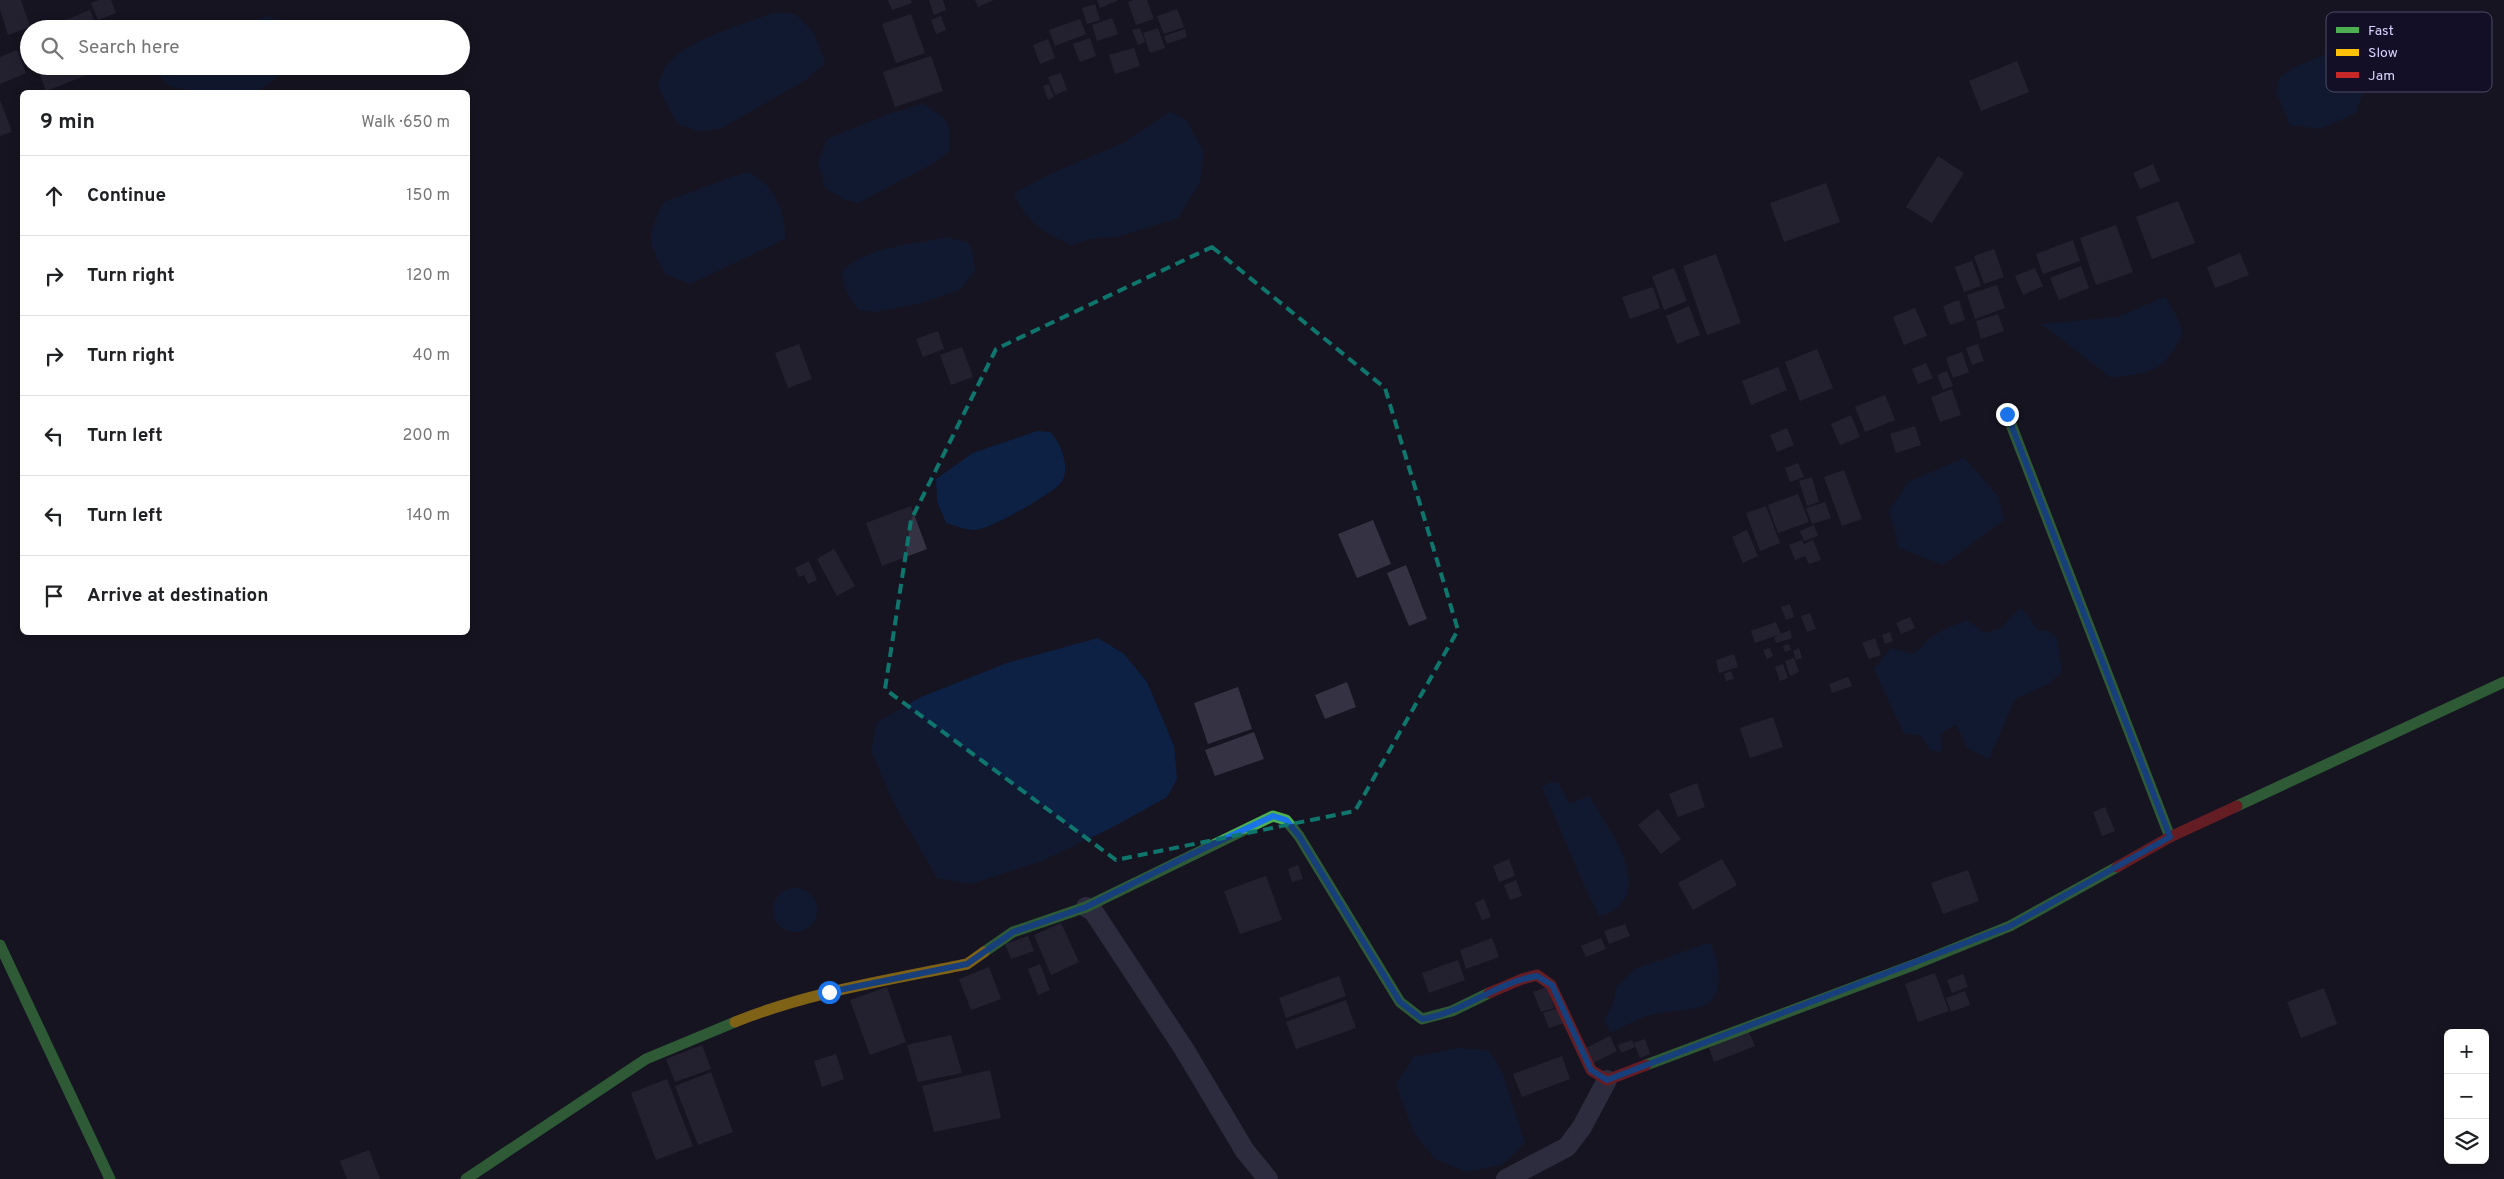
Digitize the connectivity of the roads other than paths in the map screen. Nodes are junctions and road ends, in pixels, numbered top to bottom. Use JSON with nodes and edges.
{"nodes":[{"id":1,"x":2007,"y":414,"type":"dead end"},
{"id":2,"x":2504,"y":682,"type":"edge"},
{"id":3,"x":2170,"y":837,"type":"junction"},
{"id":4,"x":1086,"y":907,"type":"junction"},
{"id":5,"x":0,"y":945,"type":"edge"},
{"id":6,"x":1607,"y":1080,"type":"junction"},
{"id":7,"x":110,"y":1179,"type":"edge"},
{"id":8,"x":466,"y":1179,"type":"edge"},
{"id":9,"x":1268,"y":1179,"type":"edge"},
{"id":10,"x":1506,"y":1179,"type":"edge"}],
"edges":[{"from":1,"to":3,"type":"street"},
{"from":2,"to":3,"type":"street"},
{"from":3,"to":6,"type":"street"},
{"from":4,"to":6,"type":"street"},
{"from":4,"to":8,"type":"street"},
{"from":4,"to":9,"type":"street"},
{"from":5,"to":7,"type":"street"},
{"from":6,"to":10,"type":"street"}]}
